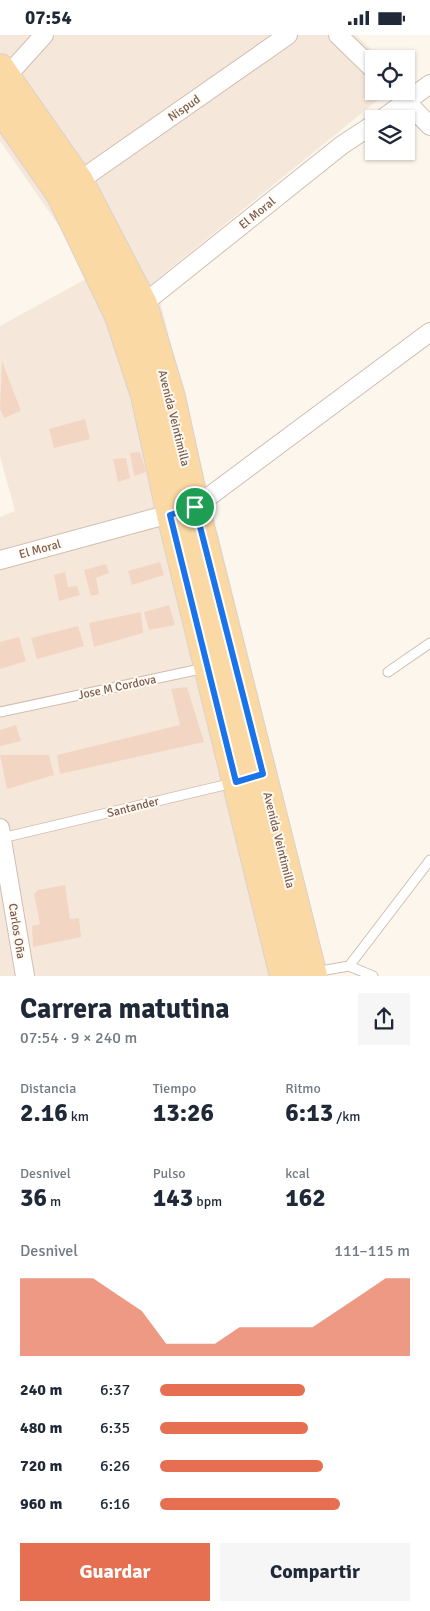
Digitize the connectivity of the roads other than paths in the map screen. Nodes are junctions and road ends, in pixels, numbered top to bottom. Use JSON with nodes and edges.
{"nodes":[{"id":1,"x":44,"y":35,"type":"edge"},
{"id":2,"x":288,"y":35,"type":"edge"},
{"id":3,"x":338,"y":35,"type":"edge"},
{"id":4,"x":365,"y":61,"type":"edge"},
{"id":5,"x":4,"y":72,"type":"edge"},
{"id":6,"x":430,"y":84,"type":"edge"},
{"id":7,"x":415,"y":91,"type":"edge"},
{"id":8,"x":398,"y":100,"type":"edge"},
{"id":9,"x":404,"y":100,"type":"edge"},
{"id":10,"x":0,"y":107,"type":"edge"},
{"id":11,"x":390,"y":110,"type":"edge"},
{"id":12,"x":430,"y":126,"type":"edge"},
{"id":13,"x":365,"y":130,"type":"edge"},
{"id":14,"x":79,"y":181,"type":"junction"},
{"id":15,"x":143,"y":305,"type":"junction"},
{"id":16,"x":430,"y":332,"type":"edge"},
{"id":17,"x":183,"y":511,"type":"junction"},
{"id":18,"x":0,"y":560,"type":"edge"},
{"id":19,"x":430,"y":643,"type":"edge"},
{"id":20,"x":221,"y":665,"type":"junction"},
{"id":21,"x":388,"y":672,"type":"dead end"},
{"id":22,"x":0,"y":712,"type":"edge"},
{"id":23,"x":250,"y":778,"type":"junction"},
{"id":24,"x":1,"y":833,"type":"edge"},
{"id":25,"x":430,"y":860,"type":"edge"},
{"id":26,"x":349,"y":966,"type":"junction"},
{"id":27,"x":312,"y":974,"type":"edge"},
{"id":28,"x":25,"y":976,"type":"edge"},
{"id":29,"x":284,"y":976,"type":"edge"},
{"id":30,"x":373,"y":976,"type":"edge"}],
"edges":[{"from":1,"to":5,"type":"street"},
{"from":2,"to":14,"type":"street","name":"Nispud"},
{"from":3,"to":4,"type":"street"},
{"from":5,"to":14,"type":"main road","name":"Avenida Veintimilla"},
{"from":6,"to":7,"type":"street"},
{"from":8,"to":11,"type":"street"},
{"from":9,"to":12,"type":"street"},
{"from":10,"to":17,"type":"main road","name":"Avenida Veintimilla"},
{"from":13,"to":15,"type":"street","name":"El Moral"},
{"from":14,"to":15,"type":"main road","name":"Avenida Veintimilla"},
{"from":15,"to":17,"type":"main road","name":"Avenida Veintimilla"},
{"from":16,"to":17,"type":"street"},
{"from":17,"to":18,"type":"street","name":"El Moral"},
{"from":17,"to":20,"type":"main road","name":"Avenida Veintimilla"},
{"from":19,"to":21,"type":"lane"},
{"from":20,"to":22,"type":"lane","name":"Jose M Cordova"},
{"from":20,"to":23,"type":"main road","name":"Avenida Veintimilla"},
{"from":23,"to":24,"type":"lane","name":"Santander"},
{"from":23,"to":27,"type":"main road","name":"Avenida Veintimilla"},
{"from":23,"to":29,"type":"main road","name":"Avenida Veintimilla"},
{"from":24,"to":28,"type":"street","name":"Carlos Oña"},
{"from":25,"to":26,"type":"lane"},
{"from":26,"to":27,"type":"lane"},
{"from":26,"to":30,"type":"lane"}]}
